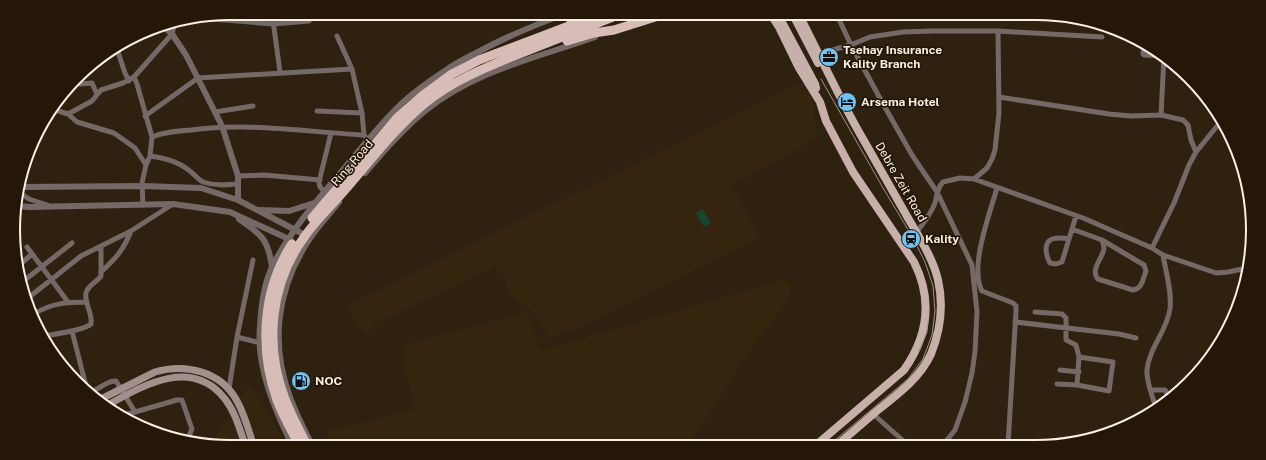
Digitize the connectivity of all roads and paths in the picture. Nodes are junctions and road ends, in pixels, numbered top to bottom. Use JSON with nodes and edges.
{"nodes":[{"id":1,"x":225,"y":20,"type":"edge"},
{"id":2,"x":273,"y":20,"type":"edge"},
{"id":3,"x":550,"y":20,"type":"edge"},
{"id":4,"x":572,"y":20,"type":"edge"},
{"id":5,"x":585,"y":20,"type":"edge"},
{"id":6,"x":605,"y":20,"type":"edge"},
{"id":7,"x":646,"y":20,"type":"edge"},
{"id":8,"x":774,"y":20,"type":"edge"},
{"id":9,"x":781,"y":20,"type":"edge"},
{"id":10,"x":796,"y":20,"type":"edge"},
{"id":11,"x":802,"y":20,"type":"edge"},
{"id":12,"x":839,"y":20,"type":"edge"},
{"id":13,"x":309,"y":21,"type":"dead end"},
{"id":14,"x":273,"y":24,"type":"junction"},
{"id":15,"x":174,"y":28,"type":"edge"},
{"id":16,"x":167,"y":30,"type":"edge"},
{"id":17,"x":614,"y":30,"type":"junction"},
{"id":18,"x":998,"y":31,"type":"junction"},
{"id":19,"x":172,"y":34,"type":"junction"},
{"id":20,"x":337,"y":36,"type":"dead end"},
{"id":21,"x":1102,"y":37,"type":"dead end"},
{"id":22,"x":538,"y":38,"type":"junction"},
{"id":23,"x":851,"y":45,"type":"junction"},
{"id":24,"x":1143,"y":49,"type":"edge"},
{"id":25,"x":119,"y":52,"type":"edge"},
{"id":26,"x":518,"y":54,"type":"junction"},
{"id":27,"x":819,"y":54,"type":"junction"},
{"id":28,"x":1154,"y":55,"type":"edge"},
{"id":29,"x":1164,"y":63,"type":"edge"},
{"id":30,"x":352,"y":69,"type":"junction"},
{"id":31,"x":280,"y":72,"type":"junction"},
{"id":32,"x":198,"y":78,"type":"junction"},
{"id":33,"x":131,"y":79,"type":"junction"},
{"id":34,"x":832,"y":82,"type":"junction"},
{"id":35,"x":80,"y":84,"type":"edge"},
{"id":36,"x":97,"y":94,"type":"junction"},
{"id":37,"x":817,"y":97,"type":"junction"},
{"id":38,"x":999,"y":97,"type":"junction"},
{"id":39,"x":253,"y":106,"type":"dead end"},
{"id":40,"x":58,"y":110,"type":"edge"},
{"id":41,"x":317,"y":111,"type":"dead end"},
{"id":42,"x":215,"y":112,"type":"junction"},
{"id":43,"x":362,"y":113,"type":"junction"},
{"id":44,"x":68,"y":114,"type":"junction"},
{"id":45,"x":1161,"y":115,"type":"junction"},
{"id":46,"x":145,"y":116,"type":"junction"},
{"id":47,"x":1218,"y":125,"type":"edge"},
{"id":48,"x":222,"y":126,"type":"junction"},
{"id":49,"x":331,"y":133,"type":"junction"},
{"id":50,"x":152,"y":137,"type":"junction"},
{"id":51,"x":366,"y":137,"type":"junction"},
{"id":52,"x":1196,"y":152,"type":"junction"},
{"id":53,"x":150,"y":156,"type":"junction"},
{"id":54,"x":146,"y":165,"type":"junction"},
{"id":55,"x":238,"y":176,"type":"junction"},
{"id":56,"x":974,"y":179,"type":"junction"},
{"id":57,"x":320,"y":180,"type":"junction"},
{"id":58,"x":202,"y":184,"type":"junction"},
{"id":59,"x":238,"y":184,"type":"junction"},
{"id":60,"x":143,"y":186,"type":"junction"},
{"id":61,"x":24,"y":187,"type":"edge"},
{"id":62,"x":997,"y":188,"type":"junction"},
{"id":63,"x":324,"y":191,"type":"junction"},
{"id":64,"x":937,"y":192,"type":"junction"},
{"id":65,"x":23,"y":195,"type":"edge"},
{"id":66,"x":238,"y":200,"type":"junction"},
{"id":67,"x":314,"y":203,"type":"junction"},
{"id":68,"x":173,"y":204,"type":"junction"},
{"id":69,"x":143,"y":205,"type":"junction"},
{"id":70,"x":21,"y":206,"type":"edge"},
{"id":71,"x":53,"y":207,"type":"junction"},
{"id":72,"x":257,"y":210,"type":"junction"},
{"id":73,"x":230,"y":212,"type":"junction"},
{"id":74,"x":1076,"y":216,"type":"junction"},
{"id":75,"x":1072,"y":229,"type":"junction"},
{"id":76,"x":131,"y":231,"type":"junction"},
{"id":77,"x":300,"y":233,"type":"junction"},
{"id":78,"x":916,"y":233,"type":"junction"},
{"id":79,"x":1069,"y":239,"type":"junction"},
{"id":80,"x":1102,"y":240,"type":"junction"},
{"id":81,"x":294,"y":242,"type":"junction"},
{"id":82,"x":72,"y":243,"type":"dead end"},
{"id":83,"x":27,"y":247,"type":"dead end"},
{"id":84,"x":101,"y":247,"type":"junction"},
{"id":85,"x":1152,"y":248,"type":"junction"},
{"id":86,"x":32,"y":254,"type":"junction"},
{"id":87,"x":1164,"y":255,"type":"junction"},
{"id":88,"x":253,"y":260,"type":"dead end"},
{"id":89,"x":978,"y":260,"type":"junction"},
{"id":90,"x":23,"y":262,"type":"edge"},
{"id":91,"x":972,"y":265,"type":"junction"},
{"id":92,"x":42,"y":266,"type":"junction"},
{"id":93,"x":272,"y":267,"type":"junction"},
{"id":94,"x":1242,"y":269,"type":"edge"},
{"id":95,"x":101,"y":272,"type":"junction"},
{"id":96,"x":26,"y":278,"type":"edge"},
{"id":97,"x":51,"y":278,"type":"junction"},
{"id":98,"x":30,"y":296,"type":"edge"},
{"id":99,"x":68,"y":302,"type":"junction"},
{"id":100,"x":87,"y":302,"type":"junction"},
{"id":101,"x":37,"y":312,"type":"edge"},
{"id":102,"x":1034,"y":312,"type":"dead end"},
{"id":103,"x":1015,"y":322,"type":"junction"},
{"id":104,"x":1066,"y":328,"type":"junction"},
{"id":105,"x":72,"y":330,"type":"junction"},
{"id":106,"x":48,"y":335,"type":"edge"},
{"id":107,"x":237,"y":337,"type":"junction"},
{"id":108,"x":1136,"y":338,"type":"dead end"},
{"id":109,"x":260,"y":343,"type":"junction"},
{"id":110,"x":1079,"y":357,"type":"junction"},
{"id":111,"x":1060,"y":370,"type":"dead end"},
{"id":112,"x":1079,"y":372,"type":"junction"},
{"id":113,"x":86,"y":382,"type":"edge"},
{"id":114,"x":1057,"y":384,"type":"dead end"},
{"id":115,"x":1077,"y":385,"type":"junction"},
{"id":116,"x":121,"y":388,"type":"junction"},
{"id":117,"x":229,"y":389,"type":"junction"},
{"id":118,"x":1151,"y":390,"type":"junction"},
{"id":119,"x":95,"y":391,"type":"edge"},
{"id":120,"x":1168,"y":394,"type":"edge"},
{"id":121,"x":125,"y":395,"type":"junction"},
{"id":122,"x":103,"y":398,"type":"edge"},
{"id":123,"x":111,"y":403,"type":"edge"},
{"id":124,"x":1155,"y":404,"type":"edge"},
{"id":125,"x":134,"y":412,"type":"junction"},
{"id":126,"x":128,"y":414,"type":"edge"},
{"id":127,"x":873,"y":414,"type":"junction"},
{"id":128,"x":189,"y":436,"type":"edge"},
{"id":129,"x":244,"y":440,"type":"edge"},
{"id":130,"x":251,"y":440,"type":"edge"},
{"id":131,"x":290,"y":440,"type":"edge"},
{"id":132,"x":296,"y":440,"type":"edge"},
{"id":133,"x":305,"y":440,"type":"edge"},
{"id":134,"x":310,"y":440,"type":"edge"},
{"id":135,"x":822,"y":440,"type":"edge"},
{"id":136,"x":843,"y":440,"type":"edge"},
{"id":137,"x":901,"y":440,"type":"edge"},
{"id":138,"x":947,"y":440,"type":"edge"},
{"id":139,"x":1008,"y":440,"type":"edge"}],
"edges":[{"from":1,"to":14,"type":"street"},
{"from":2,"to":14,"type":"street"},
{"from":3,"to":51,"type":"street"},
{"from":4,"to":22,"type":"highway"},
{"from":5,"to":22,"type":"highway","name":"Ring Road"},
{"from":6,"to":26,"type":"highway","name":"Ring Road"},
{"from":7,"to":17,"type":"highway"},
{"from":8,"to":37,"type":"main road"},
{"from":9,"to":37,"type":"main road"},
{"from":10,"to":34,"type":"main road"},
{"from":11,"to":27,"type":"main road"},
{"from":12,"to":23,"type":"street"},
{"from":13,"to":14,"type":"street"},
{"from":14,"to":31,"type":"street"},
{"from":15,"to":19,"type":"street"},
{"from":16,"to":19,"type":"street"},
{"from":17,"to":26,"type":"highway"},
{"from":17,"to":134,"type":"street"},
{"from":18,"to":21,"type":"street"},
{"from":18,"to":23,"type":"street"},
{"from":18,"to":38,"type":"street"},
{"from":19,"to":32,"type":"street"},
{"from":19,"to":33,"type":"street"},
{"from":20,"to":30,"type":"street"},
{"from":22,"to":77,"type":"highway","name":"Ring Road"},
{"from":23,"to":27,"type":"street"},
{"from":23,"to":64,"type":"street"},
{"from":24,"to":28,"type":"street"},
{"from":25,"to":33,"type":"street"},
{"from":26,"to":77,"type":"highway","name":"Ring Road"},
{"from":27,"to":34,"type":"main road"},
{"from":29,"to":45,"type":"street"},
{"from":30,"to":31,"type":"street"},
{"from":30,"to":43,"type":"street"},
{"from":31,"to":32,"type":"street"},
{"from":32,"to":42,"type":"street"},
{"from":32,"to":46,"type":"street"},
{"from":33,"to":36,"type":"street"},
{"from":33,"to":46,"type":"street"},
{"from":34,"to":78,"type":"main road","name":"Debre Zeit Road"},
{"from":35,"to":36,"type":"street"},
{"from":36,"to":44,"type":"street"},
{"from":37,"to":135,"type":"main road"},
{"from":38,"to":45,"type":"street"},
{"from":38,"to":56,"type":"street"},
{"from":39,"to":42,"type":"street"},
{"from":40,"to":44,"type":"street"},
{"from":41,"to":43,"type":"street"},
{"from":42,"to":48,"type":"street"},
{"from":43,"to":51,"type":"street"},
{"from":44,"to":54,"type":"street"},
{"from":45,"to":52,"type":"street"},
{"from":46,"to":50,"type":"street"},
{"from":47,"to":52,"type":"street"},
{"from":48,"to":49,"type":"street"},
{"from":48,"to":50,"type":"street"},
{"from":48,"to":55,"type":"street"},
{"from":49,"to":51,"type":"street"},
{"from":49,"to":57,"type":"street"},
{"from":50,"to":53,"type":"street"},
{"from":51,"to":63,"type":"street"},
{"from":52,"to":85,"type":"street"},
{"from":53,"to":54,"type":"street"},
{"from":53,"to":58,"type":"street"},
{"from":54,"to":60,"type":"street"},
{"from":55,"to":57,"type":"street"},
{"from":55,"to":59,"type":"street"},
{"from":56,"to":62,"type":"street"},
{"from":56,"to":64,"type":"street"},
{"from":57,"to":63,"type":"street"},
{"from":58,"to":59,"type":"street"},
{"from":58,"to":60,"type":"street"},
{"from":58,"to":66,"type":"street"},
{"from":59,"to":66,"type":"street"},
{"from":60,"to":61,"type":"street"},
{"from":60,"to":69,"type":"street"},
{"from":62,"to":74,"type":"street"},
{"from":62,"to":89,"type":"street"},
{"from":63,"to":67,"type":"street"},
{"from":64,"to":78,"type":"street"},
{"from":64,"to":91,"type":"street"},
{"from":65,"to":71,"type":"street"},
{"from":66,"to":72,"type":"street"},
{"from":67,"to":72,"type":"street"},
{"from":67,"to":77,"type":"street"},
{"from":68,"to":69,"type":"street"},
{"from":68,"to":73,"type":"street"},
{"from":68,"to":76,"type":"street"},
{"from":69,"to":71,"type":"street"},
{"from":70,"to":71,"type":"street"},
{"from":72,"to":77,"type":"street"},
{"from":73,"to":81,"type":"street"},
{"from":73,"to":93,"type":"street"},
{"from":74,"to":75,"type":"street"},
{"from":74,"to":85,"type":"street"},
{"from":75,"to":79,"type":"street"},
{"from":75,"to":80,"type":"street"},
{"from":76,"to":84,"type":"street"},
{"from":76,"to":95,"type":"street"},
{"from":77,"to":81,"type":"highway","name":"Ring Road"},
{"from":78,"to":127,"type":"main road","name":"Debre Zeit Road"},
{"from":79,"to":79,"type":"street"},
{"from":80,"to":80,"type":"street"},
{"from":81,"to":93,"type":"street"},
{"from":81,"to":132,"type":"highway","name":"Ring Road"},
{"from":81,"to":133,"type":"highway","name":"Ring Road"},
{"from":82,"to":92,"type":"street"},
{"from":83,"to":86,"type":"street"},
{"from":84,"to":95,"type":"street"},
{"from":84,"to":97,"type":"street"},
{"from":85,"to":87,"type":"street"},
{"from":86,"to":90,"type":"street"},
{"from":86,"to":92,"type":"street"},
{"from":87,"to":94,"type":"street"},
{"from":87,"to":118,"type":"street"},
{"from":88,"to":107,"type":"street"},
{"from":89,"to":91,"type":"street"},
{"from":89,"to":103,"type":"street"},
{"from":91,"to":138,"type":"street"},
{"from":92,"to":96,"type":"street"},
{"from":92,"to":97,"type":"street"},
{"from":93,"to":109,"type":"street"},
{"from":95,"to":100,"type":"street"},
{"from":97,"to":98,"type":"street"},
{"from":97,"to":99,"type":"street"},
{"from":99,"to":100,"type":"street"},
{"from":99,"to":101,"type":"street"},
{"from":100,"to":105,"type":"street"},
{"from":102,"to":104,"type":"street"},
{"from":103,"to":104,"type":"street"},
{"from":103,"to":139,"type":"street"},
{"from":104,"to":108,"type":"street"},
{"from":104,"to":110,"type":"street"},
{"from":105,"to":106,"type":"street"},
{"from":105,"to":113,"type":"street"},
{"from":107,"to":109,"type":"street"},
{"from":107,"to":117,"type":"street"},
{"from":109,"to":131,"type":"street"},
{"from":110,"to":112,"type":"street"},
{"from":110,"to":115,"type":"street"},
{"from":111,"to":112,"type":"street"},
{"from":112,"to":115,"type":"street"},
{"from":114,"to":115,"type":"street"},
{"from":116,"to":117,"type":"main road"},
{"from":116,"to":119,"type":"street"},
{"from":116,"to":121,"type":"street"},
{"from":116,"to":122,"type":"main road"},
{"from":117,"to":130,"type":"main road"},
{"from":118,"to":120,"type":"street"},
{"from":118,"to":124,"type":"street"},
{"from":121,"to":123,"type":"main road"},
{"from":121,"to":125,"type":"street"},
{"from":121,"to":129,"type":"main road"},
{"from":125,"to":126,"type":"street"},
{"from":125,"to":128,"type":"street"},
{"from":127,"to":136,"type":"main road","name":"Debre Zeit Road"},
{"from":127,"to":137,"type":"street"}]}
